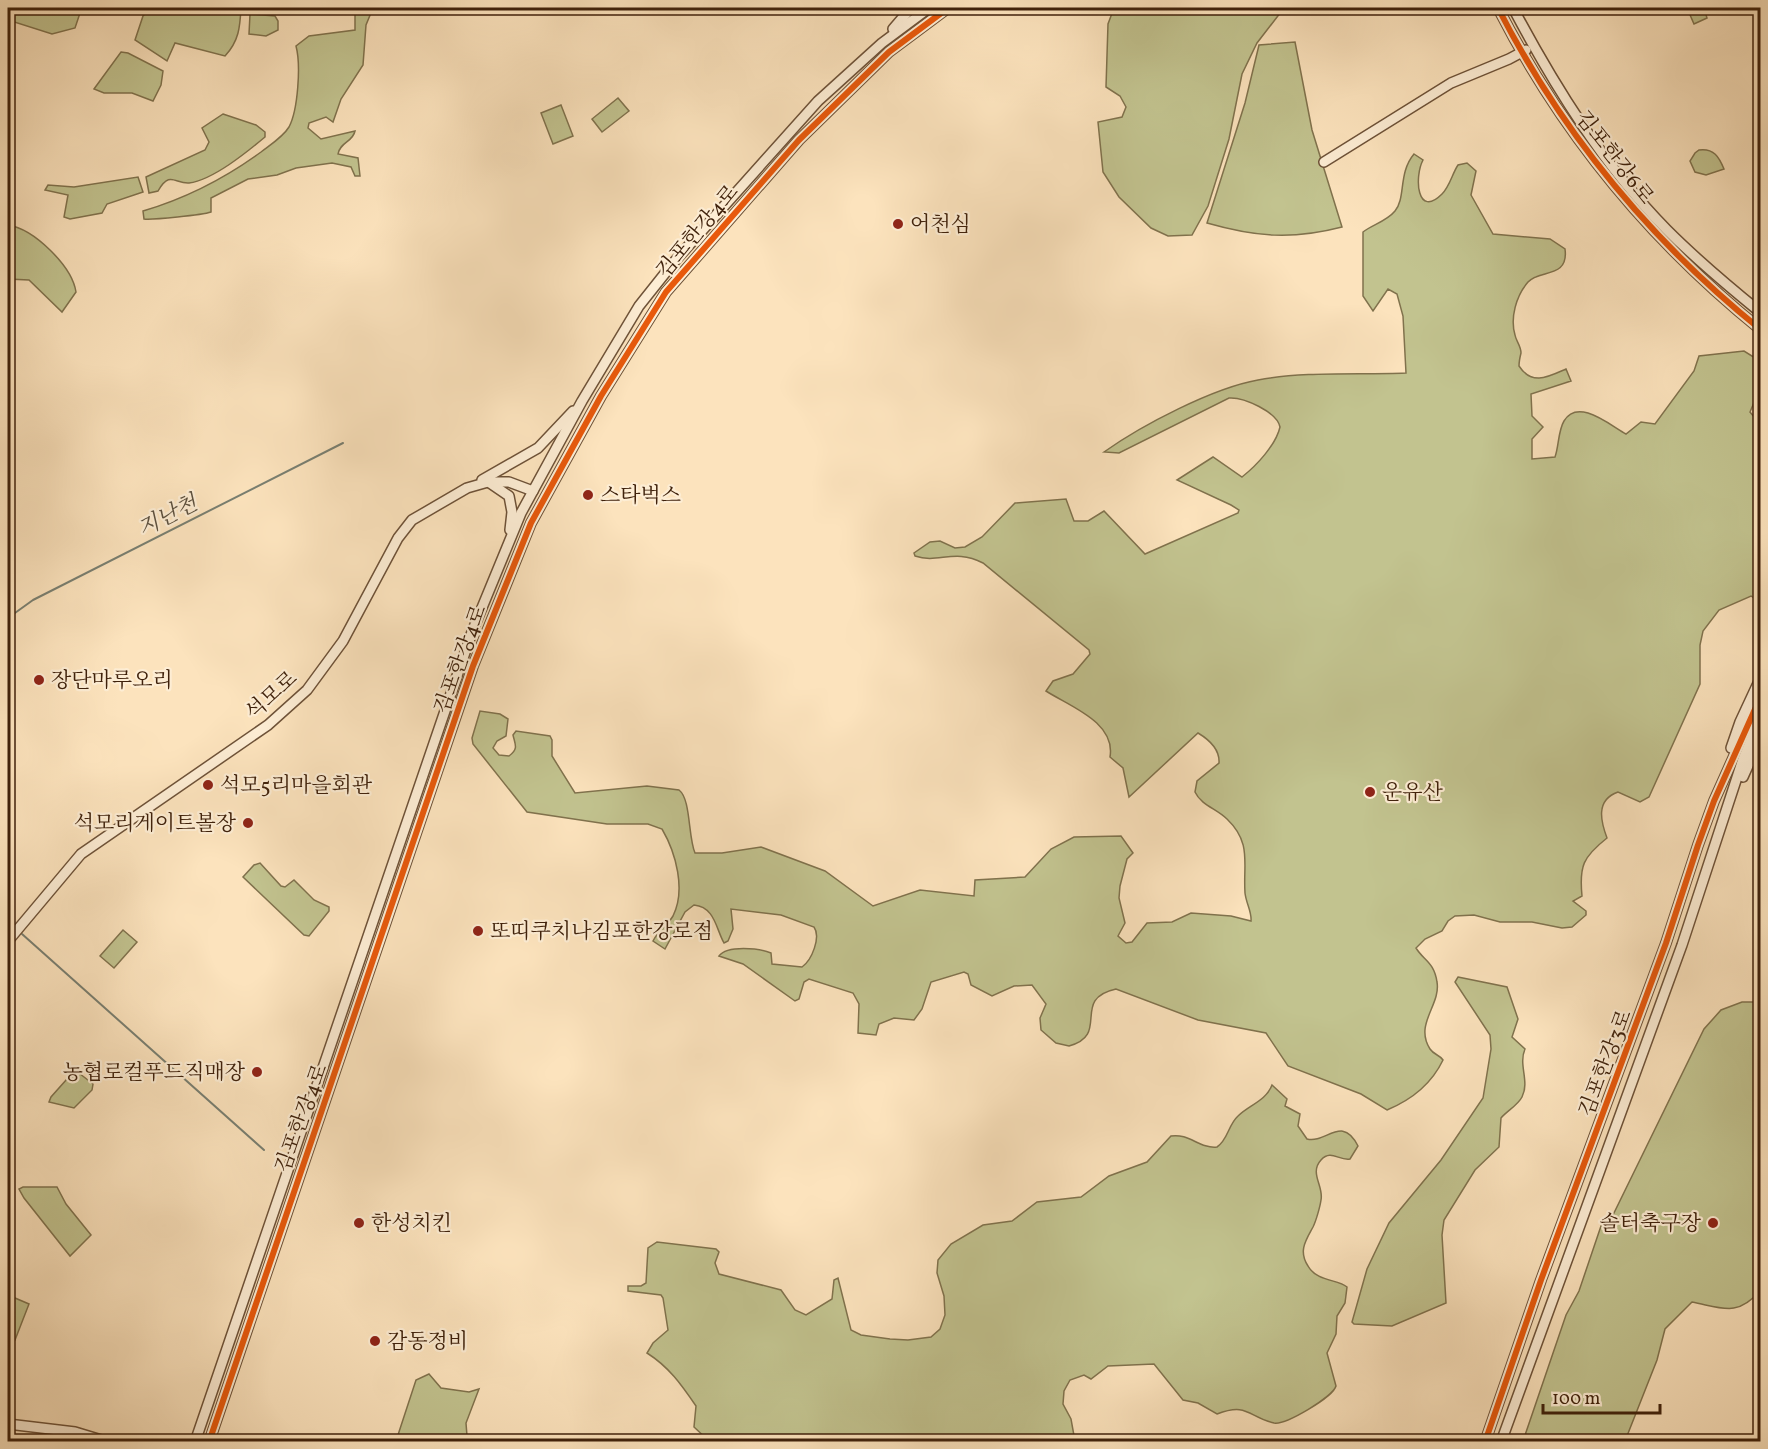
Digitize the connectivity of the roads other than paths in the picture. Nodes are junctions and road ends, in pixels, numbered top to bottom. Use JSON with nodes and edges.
{"nodes":[{"id":1,"x":911,"y":8,"type":"edge"},
{"id":2,"x":929,"y":8,"type":"edge"},
{"id":3,"x":947,"y":8,"type":"edge"},
{"id":4,"x":1498,"y":8,"type":"edge"},
{"id":5,"x":1513,"y":8,"type":"edge"},
{"id":6,"x":882,"y":43,"type":"junction"},
{"id":7,"x":1533,"y":45,"type":"junction"},
{"id":8,"x":1522,"y":52,"type":"junction"},
{"id":9,"x":1324,"y":162,"type":"dead end"},
{"id":10,"x":1761,"y":312,"type":"edge"},
{"id":11,"x":1761,"y":329,"type":"edge"},
{"id":12,"x":582,"y":401,"type":"junction"},
{"id":13,"x":488,"y":482,"type":"junction"},
{"id":14,"x":468,"y":488,"type":"junction"},
{"id":15,"x":533,"y":491,"type":"junction"},
{"id":16,"x":509,"y":540,"type":"junction"},
{"id":17,"x":1761,"y":679,"type":"edge"},
{"id":18,"x":1761,"y":698,"type":"edge"},
{"id":19,"x":1761,"y":719,"type":"edge"},
{"id":20,"x":1761,"y":739,"type":"edge"},
{"id":21,"x":1731,"y":800,"type":"junction"},
{"id":22,"x":1714,"y":801,"type":"junction"},
{"id":23,"x":8,"y":941,"type":"edge"},
{"id":24,"x":8,"y":1424,"type":"edge"},
{"id":25,"x":108,"y":1442,"type":"edge"},
{"id":26,"x":195,"y":1442,"type":"edge"},
{"id":27,"x":209,"y":1442,"type":"edge"},
{"id":28,"x":1485,"y":1442,"type":"edge"},
{"id":29,"x":1501,"y":1442,"type":"edge"}],
"edges":[{"from":1,"to":6,"type":"street"},
{"from":2,"to":6,"type":"street","name":"김포한강4로"},
{"from":3,"to":27,"type":"street","name":"김포한강4로"},
{"from":4,"to":8,"type":"street","name":"김포한강6로"},
{"from":5,"to":7,"type":"street","name":"김포한강6로"},
{"from":6,"to":12,"type":"street","name":"김포한강4로"},
{"from":7,"to":8,"type":"street"},
{"from":7,"to":10,"type":"street","name":"김포한강6로"},
{"from":8,"to":9,"type":"street"},
{"from":8,"to":11,"type":"street","name":"김포한강6로"},
{"from":12,"to":14,"type":"street"},
{"from":12,"to":15,"type":"street","name":"김포한강4로"},
{"from":13,"to":14,"type":"street","name":"석모로"},
{"from":13,"to":15,"type":"street","name":"석모로"},
{"from":13,"to":16,"type":"street"},
{"from":14,"to":23,"type":"street","name":"석모로"},
{"from":15,"to":16,"type":"street","name":"김포한강4로"},
{"from":16,"to":26,"type":"street","name":"김포한강4로"},
{"from":17,"to":22,"type":"street"},
{"from":18,"to":22,"type":"street","name":"김포한강3로"},
{"from":19,"to":21,"type":"street","name":"김포한강3로"},
{"from":20,"to":21,"type":"street"},
{"from":21,"to":29,"type":"street","name":"김포한강3로"},
{"from":22,"to":28,"type":"street","name":"김포한강3로"},
{"from":24,"to":25,"type":"street"}]}
